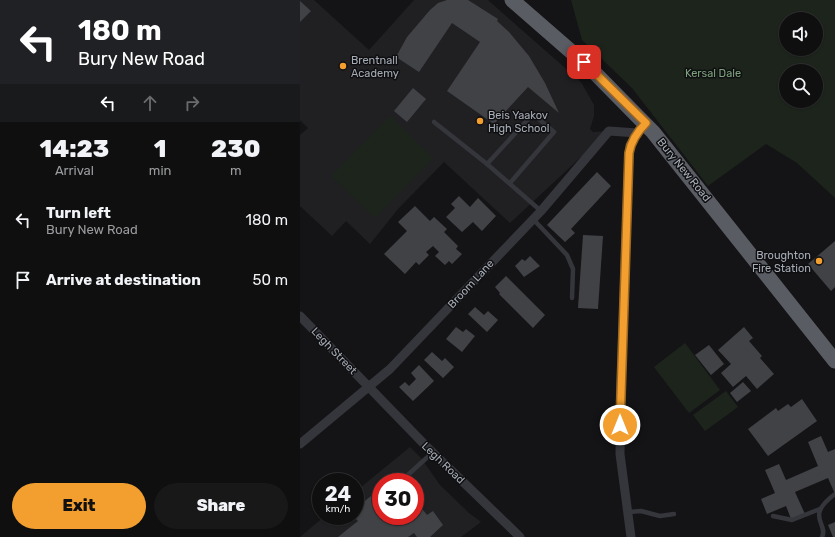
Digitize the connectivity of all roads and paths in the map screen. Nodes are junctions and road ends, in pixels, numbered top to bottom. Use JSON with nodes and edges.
{"nodes":[{"id":1,"x":512,"y":0,"type":"edge"},
{"id":2,"x":434,"y":122,"type":"dead end"},
{"id":3,"x":641,"y":128,"type":"junction"},
{"id":4,"x":488,"y":164,"type":"junction"},
{"id":5,"x":510,"y":183,"type":"junction"},
{"id":6,"x":541,"y":211,"type":"junction"},
{"id":7,"x":533,"y":219,"type":"junction"},
{"id":8,"x":572,"y":298,"type":"dead end"},
{"id":9,"x":300,"y":316,"type":"edge"},
{"id":10,"x":835,"y":361,"type":"edge"},
{"id":11,"x":368,"y":386,"type":"junction"},
{"id":12,"x":300,"y":444,"type":"edge"},
{"id":13,"x":432,"y":452,"type":"junction"},
{"id":14,"x":410,"y":473,"type":"edge"},
{"id":15,"x":835,"y":494,"type":"edge"},
{"id":16,"x":820,"y":509,"type":"junction"},
{"id":17,"x":628,"y":512,"type":"junction"},
{"id":18,"x":674,"y":514,"type":"dead end"},
{"id":19,"x":773,"y":516,"type":"dead end"},
{"id":20,"x":520,"y":537,"type":"edge"},
{"id":21,"x":631,"y":537,"type":"edge"},
{"id":22,"x":822,"y":537,"type":"edge"}],
"edges":[{"from":1,"to":3,"type":"highway","name":"Bury New Road"},
{"from":2,"to":4,"type":"lane"},
{"from":3,"to":6,"type":"street","name":"Broom Lane"},
{"from":3,"to":10,"type":"highway","name":"Bury New Road"},
{"from":3,"to":17,"type":"street"},
{"from":4,"to":5,"type":"lane"},
{"from":4,"to":5,"type":"lane"},
{"from":5,"to":6,"type":"lane"},
{"from":6,"to":7,"type":"street","name":"Broom Lane"},
{"from":7,"to":8,"type":"lane"},
{"from":7,"to":11,"type":"street","name":"Broom Lane"},
{"from":9,"to":11,"type":"street","name":"Legh Street"},
{"from":11,"to":12,"type":"street","name":"Broom Lane"},
{"from":11,"to":13,"type":"street","name":"Legh Road"},
{"from":13,"to":14,"type":"lane"},
{"from":13,"to":20,"type":"street","name":"Legh Road"},
{"from":15,"to":16,"type":"lane"},
{"from":16,"to":19,"type":"lane"},
{"from":16,"to":22,"type":"lane"},
{"from":17,"to":18,"type":"lane"},
{"from":17,"to":21,"type":"street"}]}
